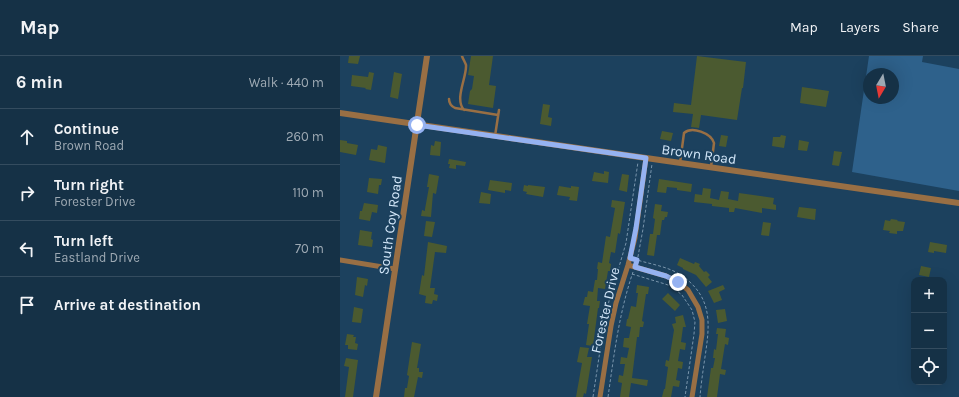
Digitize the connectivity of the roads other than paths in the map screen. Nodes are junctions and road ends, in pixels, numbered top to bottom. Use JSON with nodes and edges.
{"nodes":[{"id":1,"x":427,"y":56,"type":"edge"},
{"id":2,"x":462,"y":56,"type":"edge"},
{"id":3,"x":449,"y":99,"type":"dead end"},
{"id":4,"x":464,"y":110,"type":"junction"},
{"id":5,"x":499,"y":110,"type":"dead end"},
{"id":6,"x":340,"y":113,"type":"edge"},
{"id":7,"x":498,"y":116,"type":"junction"},
{"id":8,"x":417,"y":125,"type":"junction"},
{"id":9,"x":495,"y":136,"type":"junction"},
{"id":10,"x":646,"y":158,"type":"junction"},
{"id":11,"x":680,"y":163,"type":"junction"},
{"id":12,"x":711,"y":168,"type":"junction"},
{"id":13,"x":959,"y":203,"type":"edge"},
{"id":14,"x":340,"y":260,"type":"edge"},
{"id":15,"x":628,"y":265,"type":"junction"},
{"id":16,"x":395,"y":268,"type":"junction"},
{"id":17,"x":376,"y":397,"type":"edge"},
{"id":18,"x":600,"y":397,"type":"edge"},
{"id":19,"x":692,"y":397,"type":"edge"}],
"edges":[{"from":1,"to":8,"type":"street","name":"South Coy Road"},
{"from":2,"to":4,"type":"lane"},
{"from":3,"to":4,"type":"lane"},
{"from":4,"to":7,"type":"lane"},
{"from":5,"to":7,"type":"lane"},
{"from":6,"to":8,"type":"street","name":"Brown Road"},
{"from":7,"to":9,"type":"lane"},
{"from":8,"to":9,"type":"street","name":"Brown Road"},
{"from":8,"to":16,"type":"street","name":"South Coy Road"},
{"from":9,"to":10,"type":"street","name":"Brown Road"},
{"from":10,"to":11,"type":"street","name":"Brown Road"},
{"from":10,"to":15,"type":"street","name":"Forester Drive"},
{"from":11,"to":12,"type":"street","name":"Brown Road"},
{"from":11,"to":12,"type":"lane"},
{"from":12,"to":13,"type":"street","name":"Brown Road"},
{"from":14,"to":16,"type":"street"},
{"from":15,"to":18,"type":"street","name":"Forester Drive"},
{"from":15,"to":19,"type":"street"},
{"from":16,"to":17,"type":"street","name":"South Coy Road"}]}
